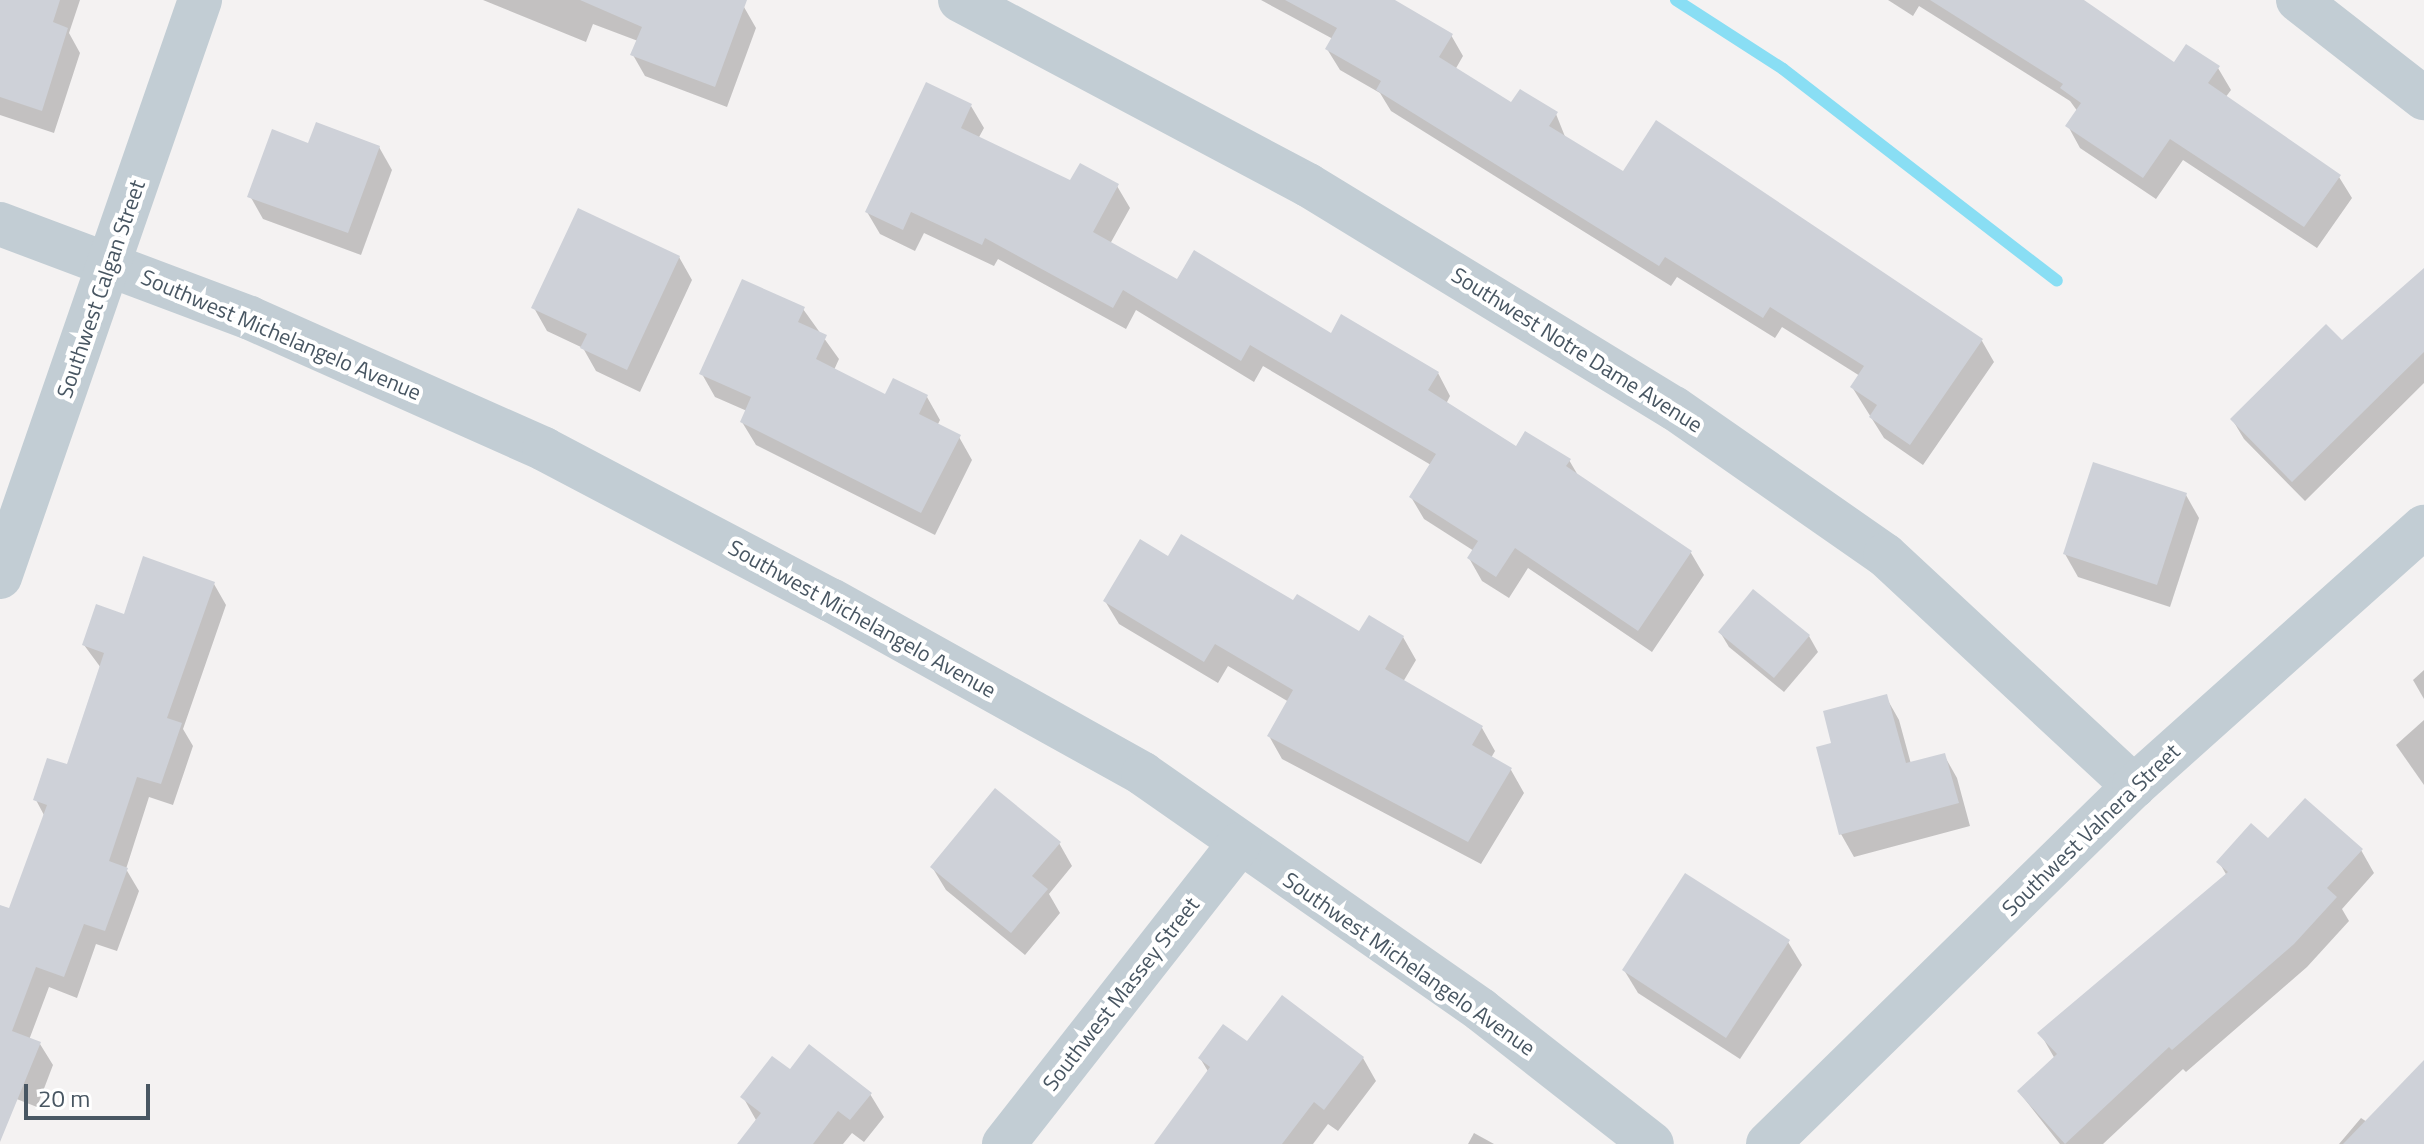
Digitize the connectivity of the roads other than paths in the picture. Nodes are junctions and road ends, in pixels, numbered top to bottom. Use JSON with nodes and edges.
{"nodes":[{"id":1,"x":200,"y":0,"type":"edge"},
{"id":2,"x":960,"y":0,"type":"edge"},
{"id":3,"x":2298,"y":0,"type":"edge"},
{"id":4,"x":2424,"y":98,"type":"edge"},
{"id":5,"x":0,"y":224,"type":"edge"},
{"id":6,"x":110,"y":262,"type":"junction"},
{"id":7,"x":2424,"y":527,"type":"edge"},
{"id":8,"x":0,"y":577,"type":"edge"},
{"id":9,"x":2134,"y":786,"type":"junction"},
{"id":10,"x":1239,"y":844,"type":"junction"},
{"id":11,"x":1004,"y":1144,"type":"edge"},
{"id":12,"x":1652,"y":1144,"type":"edge"},
{"id":13,"x":1768,"y":1144,"type":"edge"}],
"edges":[{"from":1,"to":6,"type":"street","name":"Southwest Calgan Street"},
{"from":2,"to":9,"type":"street","name":"Southwest Notre Dame Avenue"},
{"from":3,"to":4,"type":"street"},
{"from":5,"to":6,"type":"street","name":"Southwest Michelangelo Avenue"},
{"from":6,"to":8,"type":"street","name":"Southwest Calgan Street"},
{"from":6,"to":10,"type":"street","name":"Southwest Michelangelo Avenue"},
{"from":7,"to":9,"type":"street","name":"Southwest Valnera Street"},
{"from":9,"to":13,"type":"street","name":"Southwest Valnera Street"},
{"from":10,"to":11,"type":"street","name":"Southwest Massey Street"},
{"from":10,"to":12,"type":"street","name":"Southwest Michelangelo Avenue"}]}
